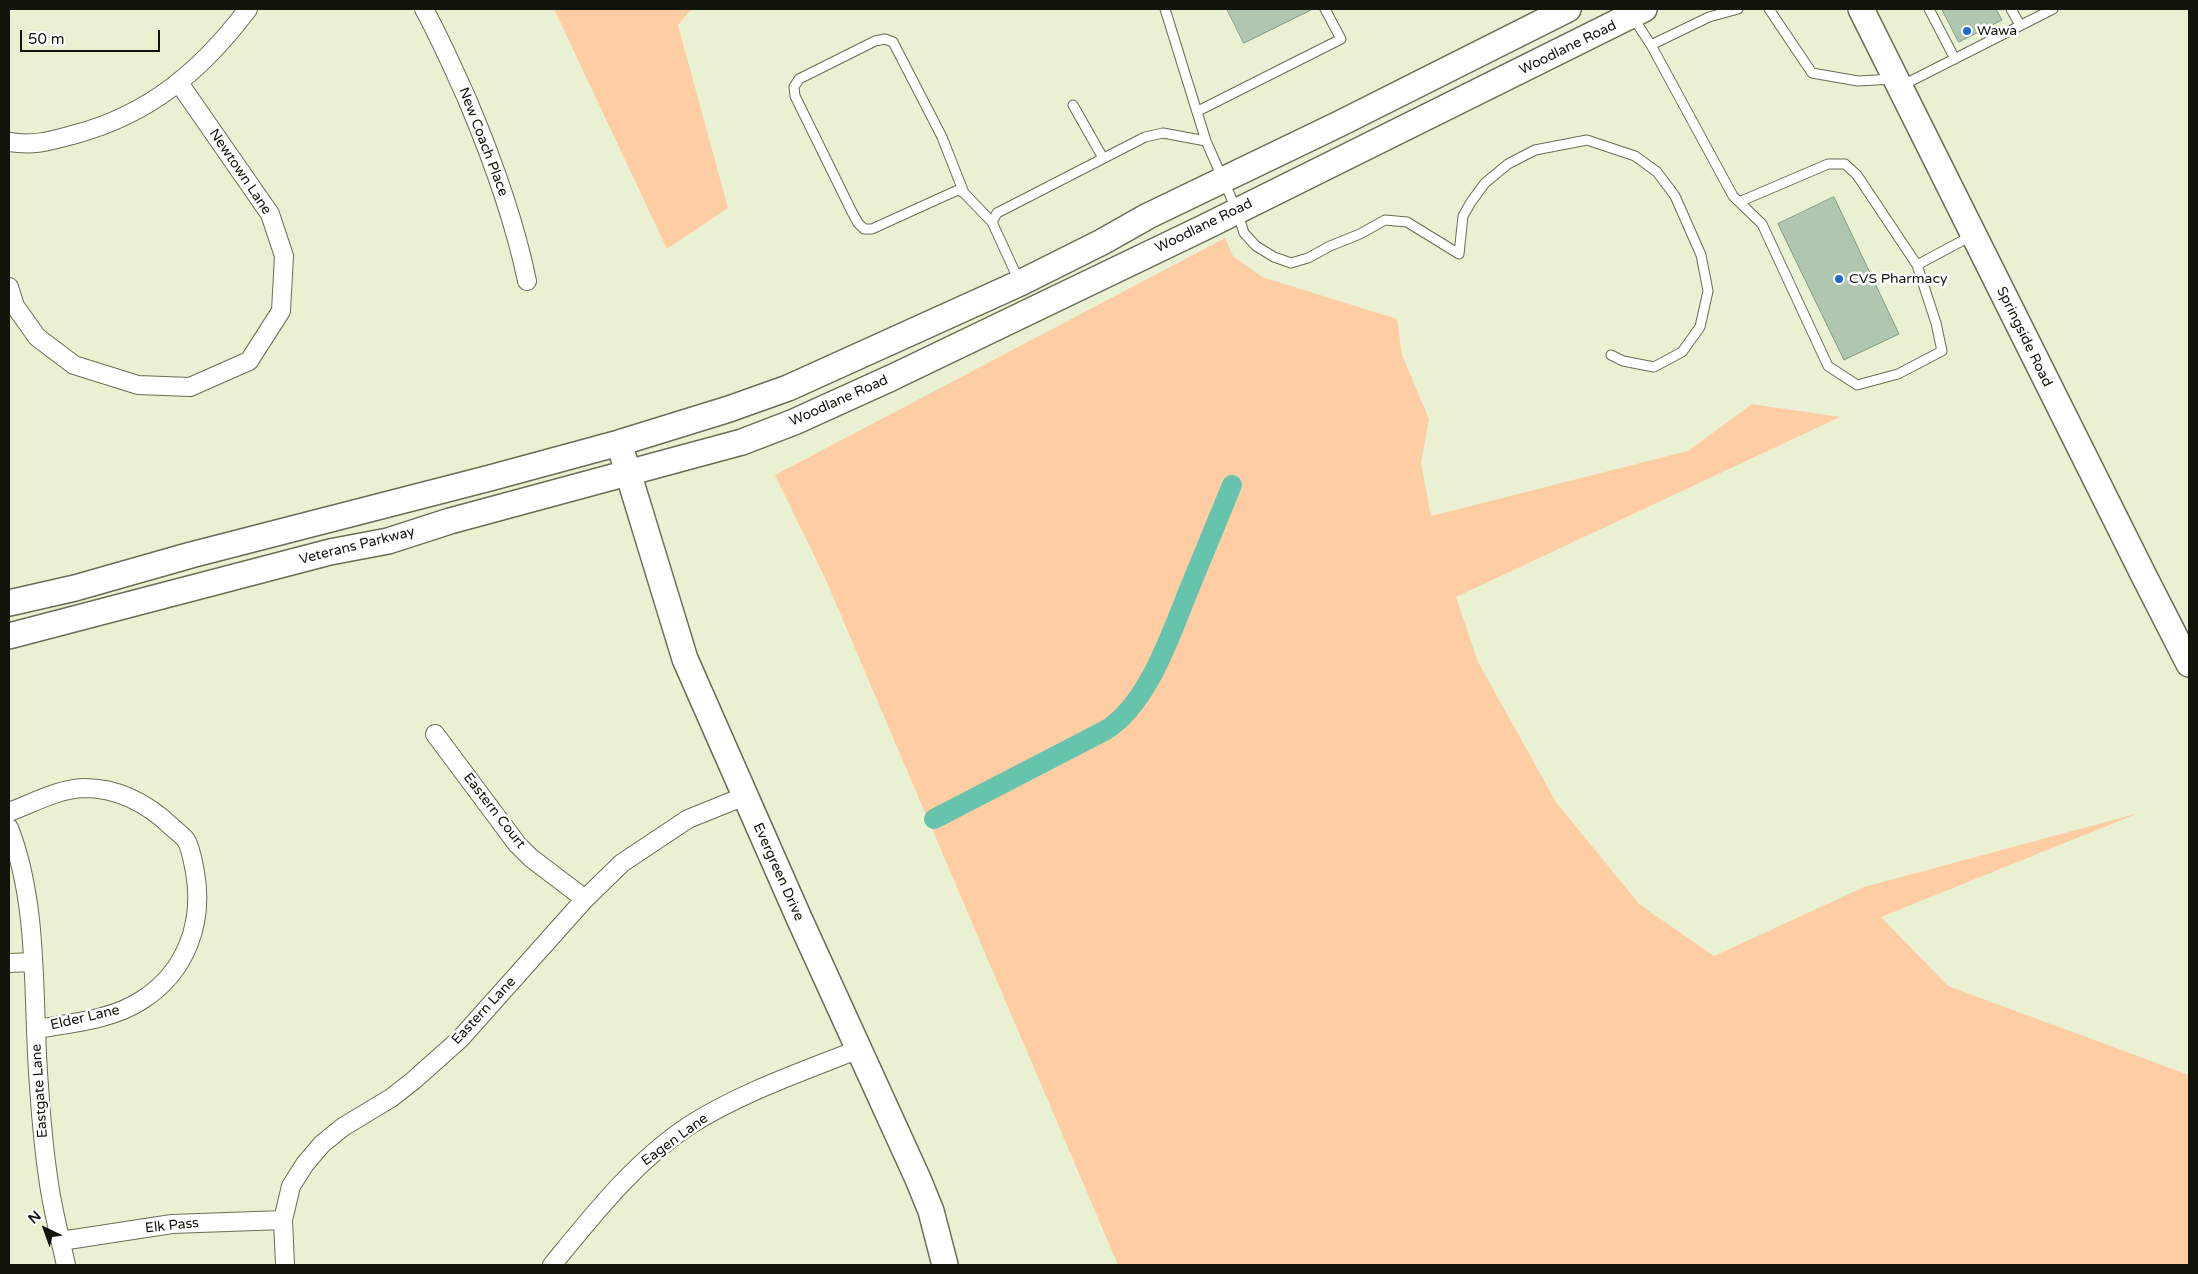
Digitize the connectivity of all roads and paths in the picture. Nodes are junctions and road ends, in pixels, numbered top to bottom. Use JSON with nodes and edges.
{"nodes":[{"id":1,"x":248,"y":9,"type":"edge"},
{"id":2,"x":424,"y":9,"type":"edge"},
{"id":3,"x":1165,"y":9,"type":"edge"},
{"id":4,"x":1325,"y":9,"type":"edge"},
{"id":5,"x":1568,"y":9,"type":"edge"},
{"id":6,"x":1738,"y":9,"type":"edge"},
{"id":7,"x":1769,"y":9,"type":"edge"},
{"id":8,"x":1861,"y":9,"type":"edge"},
{"id":9,"x":1929,"y":9,"type":"edge"},
{"id":10,"x":2011,"y":9,"type":"edge"},
{"id":11,"x":2052,"y":9,"type":"edge"},
{"id":12,"x":1638,"y":12,"type":"edge"},
{"id":13,"x":2020,"y":25,"type":"junction"},
{"id":14,"x":1651,"y":46,"type":"junction"},
{"id":15,"x":1955,"y":58,"type":"junction"},
{"id":16,"x":179,"y":83,"type":"junction"},
{"id":17,"x":1898,"y":83,"type":"junction"},
{"id":18,"x":1073,"y":105,"type":"dead end"},
{"id":19,"x":1198,"y":112,"type":"junction"},
{"id":20,"x":1206,"y":141,"type":"junction"},
{"id":21,"x":9,"y":142,"type":"edge"},
{"id":22,"x":1103,"y":158,"type":"junction"},
{"id":23,"x":1222,"y":180,"type":"junction"},
{"id":24,"x":964,"y":193,"type":"junction"},
{"id":25,"x":1739,"y":202,"type":"junction"},
{"id":26,"x":1237,"y":211,"type":"junction"},
{"id":27,"x":992,"y":222,"type":"junction"},
{"id":28,"x":1973,"y":234,"type":"junction"},
{"id":29,"x":1917,"y":265,"type":"junction"},
{"id":30,"x":527,"y":281,"type":"dead end"},
{"id":31,"x":1020,"y":283,"type":"junction"},
{"id":32,"x":9,"y":287,"type":"edge"},
{"id":33,"x":1611,"y":355,"type":"dead end"},
{"id":34,"x":760,"y":435,"type":"joint"},
{"id":35,"x":619,"y":443,"type":"junction"},
{"id":36,"x":628,"y":472,"type":"junction"},
{"id":37,"x":9,"y":603,"type":"edge"},
{"id":38,"x":9,"y":636,"type":"edge"},
{"id":39,"x":2189,"y":664,"type":"edge"},
{"id":40,"x":435,"y":734,"type":"dead end"},
{"id":41,"x":745,"y":796,"type":"junction"},
{"id":42,"x":9,"y":812,"type":"edge"},
{"id":43,"x":9,"y":828,"type":"edge"},
{"id":44,"x":584,"y":899,"type":"junction"},
{"id":45,"x":33,"y":962,"type":"junction"},
{"id":46,"x":9,"y":963,"type":"edge"},
{"id":47,"x":36,"y":1029,"type":"junction"},
{"id":48,"x":859,"y":1049,"type":"junction"},
{"id":49,"x":283,"y":1220,"type":"junction"},
{"id":50,"x":61,"y":1241,"type":"junction"},
{"id":51,"x":66,"y":1265,"type":"edge"},
{"id":52,"x":285,"y":1265,"type":"edge"},
{"id":53,"x":552,"y":1265,"type":"edge"},
{"id":54,"x":945,"y":1265,"type":"edge"}],
"edges":[{"from":1,"to":16,"type":"street"},
{"from":2,"to":30,"type":"street","name":"New Coach Place"},
{"from":3,"to":19,"type":"lane"},
{"from":4,"to":19,"type":"lane"},
{"from":5,"to":23,"type":"main road"},
{"from":6,"to":14,"type":"lane"},
{"from":7,"to":17,"type":"lane"},
{"from":8,"to":17,"type":"main road","name":"Springside Road"},
{"from":9,"to":15,"type":"lane"},
{"from":10,"to":13,"type":"lane"},
{"from":11,"to":13,"type":"lane"},
{"from":12,"to":14,"type":"lane"},
{"from":12,"to":26,"type":"main road","name":"Woodlane Road"},
{"from":13,"to":15,"type":"lane"},
{"from":14,"to":25,"type":"lane"},
{"from":15,"to":17,"type":"lane"},
{"from":16,"to":21,"type":"street"},
{"from":16,"to":32,"type":"street","name":"Newtown Lane"},
{"from":17,"to":28,"type":"main road","name":"Springside Road"},
{"from":18,"to":22,"type":"lane"},
{"from":19,"to":20,"type":"lane"},
{"from":20,"to":22,"type":"lane"},
{"from":20,"to":23,"type":"lane"},
{"from":22,"to":27,"type":"lane"},
{"from":23,"to":26,"type":"lane"},
{"from":23,"to":31,"type":"main road"},
{"from":24,"to":24,"type":"lane"},
{"from":24,"to":27,"type":"lane"},
{"from":25,"to":29,"type":"lane"},
{"from":25,"to":29,"type":"lane"},
{"from":26,"to":33,"type":"lane"},
{"from":26,"to":34,"type":"main road","name":"Woodlane Road"},
{"from":27,"to":31,"type":"lane"},
{"from":28,"to":29,"type":"lane"},
{"from":28,"to":39,"type":"main road","name":"Springside Road"},
{"from":31,"to":35,"type":"main road"},
{"from":34,"to":36,"type":"main road","name":"Veterans Parkway"},
{"from":35,"to":36,"type":"main road","name":"Evergreen Drive"},
{"from":35,"to":37,"type":"main road"},
{"from":36,"to":38,"type":"main road","name":"Veterans Parkway"},
{"from":36,"to":41,"type":"main road","name":"Evergreen Drive"},
{"from":40,"to":44,"type":"street","name":"Eastern Court"},
{"from":41,"to":44,"type":"street","name":"Eastern Lane"},
{"from":41,"to":48,"type":"main road","name":"Evergreen Drive"},
{"from":42,"to":47,"type":"street","name":"Elder Lane"},
{"from":43,"to":45,"type":"street","name":"Eastgate Lane"},
{"from":44,"to":49,"type":"street","name":"Eastern Lane"},
{"from":45,"to":46,"type":"street"},
{"from":45,"to":47,"type":"street","name":"Eastgate Lane"},
{"from":47,"to":50,"type":"street","name":"Eastgate Lane"},
{"from":48,"to":53,"type":"street","name":"Eagen Lane"},
{"from":48,"to":54,"type":"main road","name":"Evergreen Drive"},
{"from":49,"to":50,"type":"street","name":"Elk Pass"},
{"from":49,"to":52,"type":"street","name":"Eastern Lane"},
{"from":50,"to":51,"type":"street","name":"Eastgate Lane"}]}
